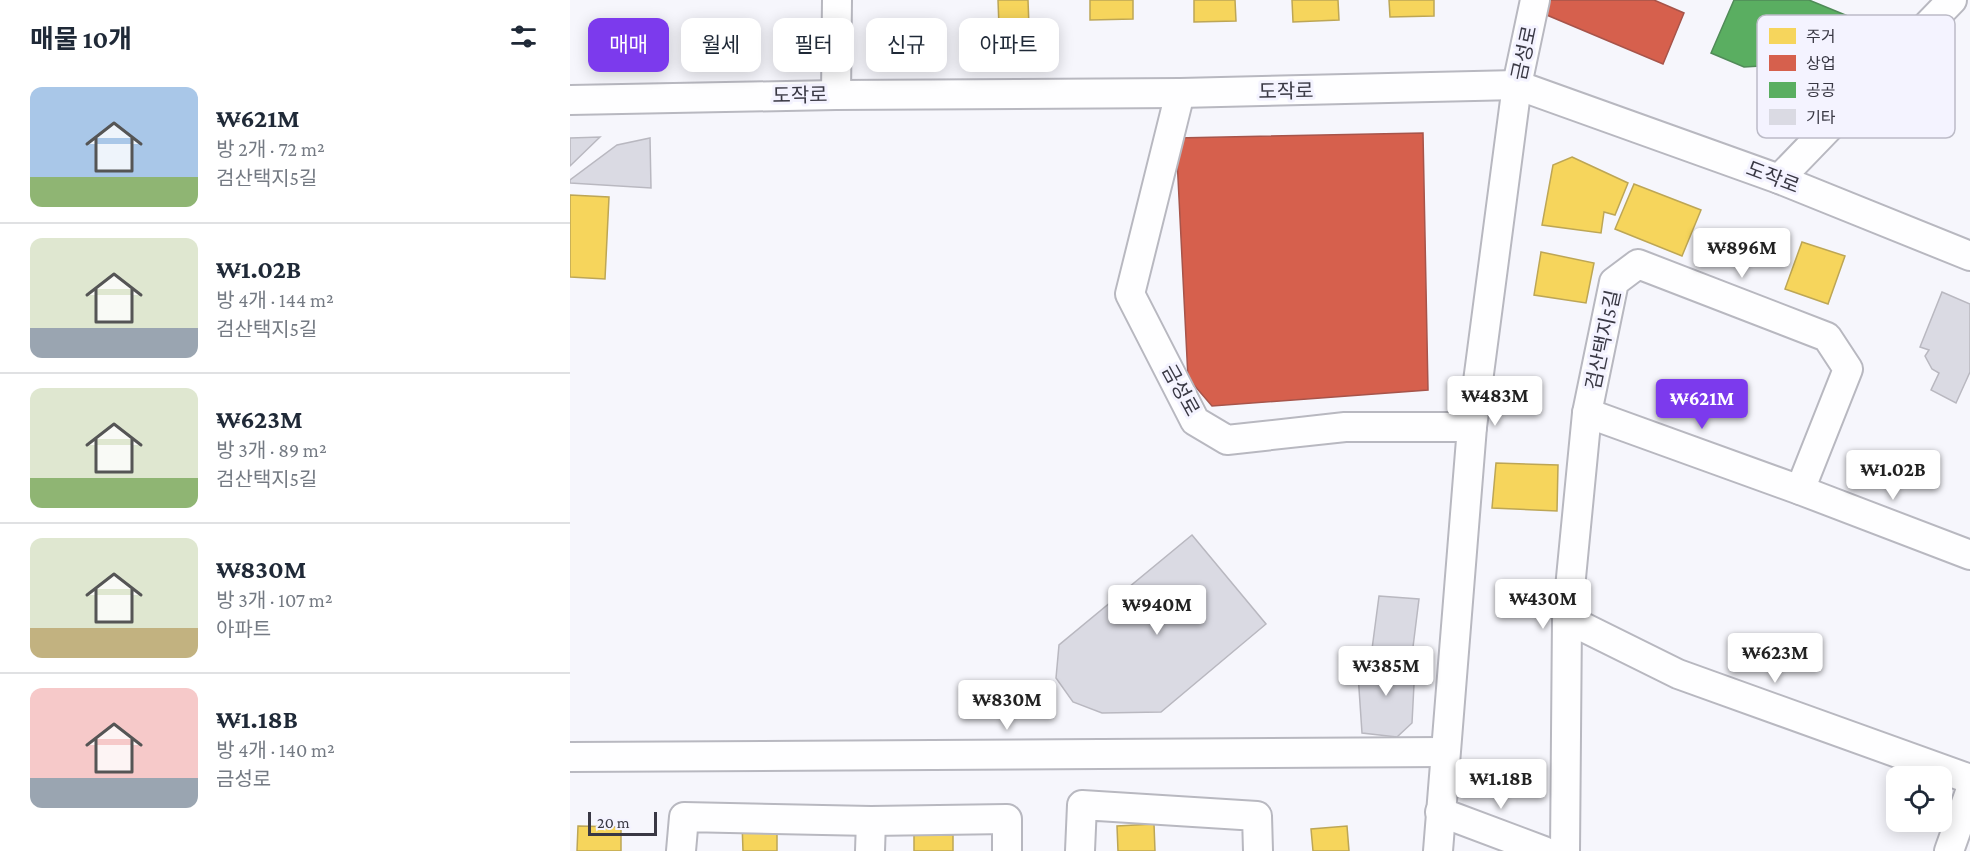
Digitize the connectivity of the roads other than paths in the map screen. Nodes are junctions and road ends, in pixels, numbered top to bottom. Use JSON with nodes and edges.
{"nodes":[{"id":1,"x":837,"y":0,"type":"edge"},
{"id":2,"x":1535,"y":0,"type":"edge"},
{"id":3,"x":1952,"y":0,"type":"edge"},
{"id":4,"x":1938,"y":15,"type":"edge"},
{"id":5,"x":1517,"y":85,"type":"junction"},
{"id":6,"x":1180,"y":93,"type":"junction"},
{"id":7,"x":836,"y":94,"type":"junction"},
{"id":8,"x":570,"y":100,"type":"edge"},
{"id":9,"x":1819,"y":138,"type":"edge"},
{"id":10,"x":1779,"y":179,"type":"junction"},
{"id":11,"x":1970,"y":256,"type":"edge"},
{"id":12,"x":1587,"y":413,"type":"junction"},
{"id":13,"x":1472,"y":428,"type":"junction"},
{"id":14,"x":1800,"y":490,"type":"junction"},
{"id":15,"x":1970,"y":555,"type":"edge"},
{"id":16,"x":1567,"y":619,"type":"junction"},
{"id":17,"x":1445,"y":752,"type":"junction"},
{"id":18,"x":570,"y":757,"type":"edge"},
{"id":19,"x":1970,"y":779,"type":"edge"},
{"id":20,"x":1970,"y":792,"type":"edge"},
{"id":21,"x":1440,"y":812,"type":"junction"},
{"id":22,"x":871,"y":821,"type":"junction"},
{"id":23,"x":681,"y":851,"type":"edge"},
{"id":24,"x":870,"y":851,"type":"edge"},
{"id":25,"x":1006,"y":851,"type":"edge"},
{"id":26,"x":1080,"y":851,"type":"edge"},
{"id":27,"x":1258,"y":851,"type":"edge"},
{"id":28,"x":1438,"y":851,"type":"edge"},
{"id":29,"x":1544,"y":851,"type":"edge"},
{"id":30,"x":1565,"y":851,"type":"edge"},
{"id":31,"x":1949,"y":851,"type":"edge"}],
"edges":[{"from":1,"to":7,"type":"street"},
{"from":2,"to":5,"type":"street","name":"금성로"},
{"from":3,"to":4,"type":"street"},
{"from":5,"to":6,"type":"street","name":"도작로"},
{"from":5,"to":10,"type":"street","name":"도작로"},
{"from":5,"to":13,"type":"street","name":"금성로"},
{"from":6,"to":7,"type":"street","name":"도작로"},
{"from":6,"to":13,"type":"street","name":"금성로"},
{"from":7,"to":8,"type":"street","name":"도작로"},
{"from":9,"to":10,"type":"street"},
{"from":10,"to":11,"type":"street","name":"도작로"},
{"from":12,"to":14,"type":"street"},
{"from":12,"to":14,"type":"street","name":"검산택지5길"},
{"from":12,"to":16,"type":"street","name":"검산택지5길"},
{"from":13,"to":17,"type":"street","name":"금성로"},
{"from":14,"to":15,"type":"street"},
{"from":16,"to":19,"type":"street"},
{"from":16,"to":30,"type":"street","name":"검산택지5길"},
{"from":17,"to":18,"type":"street"},
{"from":17,"to":21,"type":"street","name":"금성로"},
{"from":20,"to":31,"type":"street"},
{"from":21,"to":28,"type":"street","name":"금성로"},
{"from":21,"to":29,"type":"street"},
{"from":22,"to":23,"type":"street"},
{"from":22,"to":24,"type":"street"},
{"from":22,"to":25,"type":"street"},
{"from":26,"to":27,"type":"street"}]}
